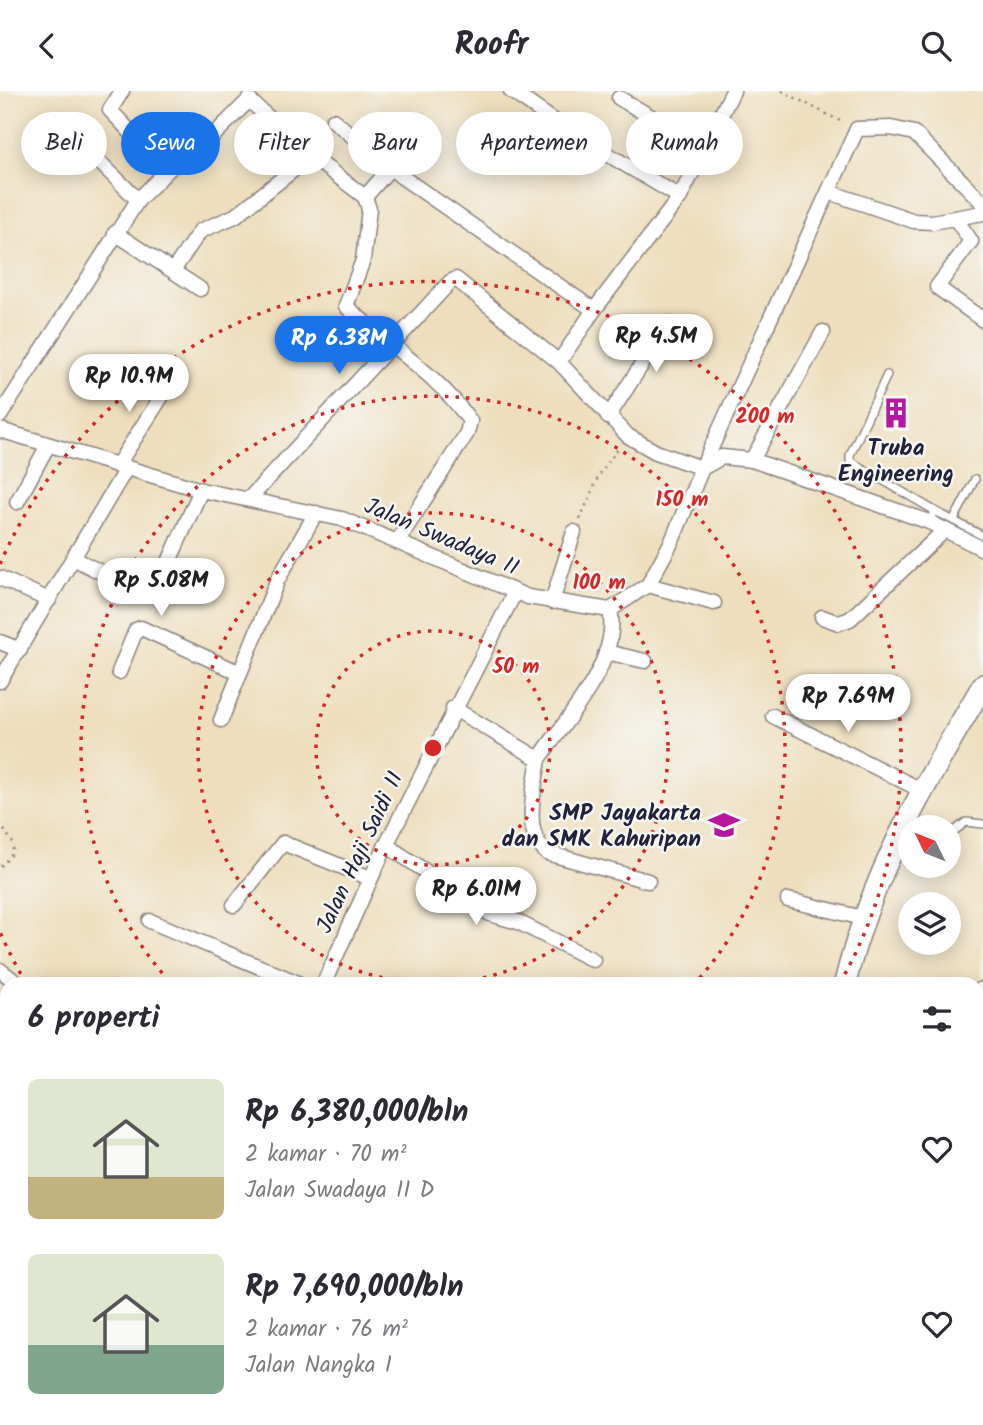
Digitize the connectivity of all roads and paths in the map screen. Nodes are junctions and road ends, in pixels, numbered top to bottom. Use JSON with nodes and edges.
{"nodes":[{"id":1,"x":511,"y":91,"type":"edge"},
{"id":2,"x":733,"y":91,"type":"edge"},
{"id":3,"x":782,"y":91,"type":"edge"},
{"id":4,"x":119,"y":92,"type":"edge"},
{"id":5,"x":246,"y":96,"type":"edge"},
{"id":6,"x":620,"y":98,"type":"dead end"},
{"id":7,"x":263,"y":112,"type":"edge"},
{"id":8,"x":644,"y":112,"type":"edge"},
{"id":9,"x":723,"y":112,"type":"edge"},
{"id":10,"x":334,"y":121,"type":"edge"},
{"id":11,"x":121,"y":122,"type":"edge"},
{"id":12,"x":220,"y":126,"type":"edge"},
{"id":13,"x":857,"y":129,"type":"junction"},
{"id":14,"x":348,"y":132,"type":"edge"},
{"id":15,"x":107,"y":169,"type":"edge"},
{"id":16,"x":334,"y":173,"type":"edge"},
{"id":17,"x":161,"y":175,"type":"edge"},
{"id":18,"x":287,"y":175,"type":"edge"},
{"id":19,"x":384,"y":175,"type":"edge"},
{"id":20,"x":403,"y":175,"type":"edge"},
{"id":21,"x":692,"y":175,"type":"edge"},
{"id":22,"x":829,"y":192,"type":"junction"},
{"id":23,"x":365,"y":197,"type":"junction"},
{"id":24,"x":680,"y":197,"type":"junction"},
{"id":25,"x":138,"y":200,"type":"junction"},
{"id":26,"x":983,"y":203,"type":"edge"},
{"id":27,"x":983,"y":213,"type":"edge"},
{"id":28,"x":955,"y":218,"type":"junction"},
{"id":29,"x":115,"y":233,"type":"junction"},
{"id":30,"x":174,"y":269,"type":"junction"},
{"id":31,"x":200,"y":289,"type":"dead end"},
{"id":32,"x":594,"y":310,"type":"junction"},
{"id":33,"x":983,"y":320,"type":"edge"},
{"id":34,"x":668,"y":324,"type":"dead end"},
{"id":35,"x":822,"y":332,"type":"dead end"},
{"id":36,"x":393,"y":343,"type":"junction"},
{"id":37,"x":559,"y":362,"type":"junction"},
{"id":38,"x":887,"y":375,"type":"dead end"},
{"id":39,"x":167,"y":388,"type":"dead end"},
{"id":40,"x":0,"y":416,"type":"edge"},
{"id":41,"x":608,"y":417,"type":"junction"},
{"id":42,"x":0,"y":430,"type":"edge"},
{"id":43,"x":628,"y":436,"type":"junction"},
{"id":44,"x":48,"y":445,"type":"junction"},
{"id":45,"x":752,"y":460,"type":"junction"},
{"id":46,"x":121,"y":467,"type":"junction"},
{"id":47,"x":702,"y":468,"type":"junction"},
{"id":48,"x":975,"y":479,"type":"dead end"},
{"id":49,"x":201,"y":490,"type":"junction"},
{"id":50,"x":249,"y":499,"type":"junction"},
{"id":51,"x":17,"y":502,"type":"dead end"},
{"id":52,"x":316,"y":513,"type":"junction"},
{"id":53,"x":932,"y":516,"type":"junction"},
{"id":54,"x":950,"y":525,"type":"junction"},
{"id":55,"x":574,"y":532,"type":"joint"},
{"id":56,"x":983,"y":536,"type":"edge"},
{"id":57,"x":397,"y":542,"type":"junction"},
{"id":58,"x":983,"y":549,"type":"edge"},
{"id":59,"x":73,"y":558,"type":"junction"},
{"id":60,"x":164,"y":573,"type":"dead end"},
{"id":61,"x":0,"y":578,"type":"edge"},
{"id":62,"x":124,"y":584,"type":"dead end"},
{"id":63,"x":648,"y":585,"type":"junction"},
{"id":64,"x":515,"y":592,"type":"junction"},
{"id":65,"x":48,"y":600,"type":"junction"},
{"id":66,"x":551,"y":602,"type":"junction"},
{"id":67,"x":714,"y":603,"type":"dead end"},
{"id":68,"x":610,"y":610,"type":"junction"},
{"id":69,"x":822,"y":617,"type":"dead end"},
{"id":70,"x":0,"y":642,"type":"edge"},
{"id":71,"x":20,"y":650,"type":"junction"},
{"id":72,"x":606,"y":652,"type":"junction"},
{"id":73,"x":645,"y":661,"type":"dead end"},
{"id":74,"x":119,"y":672,"type":"dead end"},
{"id":75,"x":238,"y":672,"type":"junction"},
{"id":76,"x":0,"y":681,"type":"edge"},
{"id":77,"x":983,"y":685,"type":"edge"},
{"id":78,"x":453,"y":708,"type":"junction"},
{"id":79,"x":773,"y":716,"type":"dead end"},
{"id":80,"x":221,"y":720,"type":"dead end"},
{"id":81,"x":540,"y":759,"type":"junction"},
{"id":82,"x":921,"y":790,"type":"junction"},
{"id":83,"x":0,"y":824,"type":"edge"},
{"id":84,"x":983,"y":824,"type":"edge"},
{"id":85,"x":961,"y":825,"type":"edge"},
{"id":86,"x":386,"y":845,"type":"junction"},
{"id":87,"x":0,"y":867,"type":"edge"},
{"id":88,"x":370,"y":878,"type":"junction"},
{"id":89,"x":648,"y":881,"type":"dead end"},
{"id":90,"x":788,"y":900,"type":"dead end"},
{"id":91,"x":234,"y":905,"type":"dead end"},
{"id":92,"x":863,"y":918,"type":"junction"},
{"id":93,"x":150,"y":921,"type":"dead end"},
{"id":94,"x":593,"y":960,"type":"dead end"},
{"id":95,"x":284,"y":977,"type":"edge"},
{"id":96,"x":327,"y":977,"type":"edge"},
{"id":97,"x":847,"y":977,"type":"edge"}],
"edges":[{"from":1,"to":24,"type":"street"},
{"from":2,"to":9,"type":"street"},
{"from":3,"to":13,"type":"path"},
{"from":4,"to":11,"type":"street"},
{"from":5,"to":7,"type":"street"},
{"from":5,"to":12,"type":"street"},
{"from":6,"to":8,"type":"street"},
{"from":10,"to":14,"type":"street"},
{"from":13,"to":22,"type":"street"},
{"from":13,"to":26,"type":"street"},
{"from":15,"to":25,"type":"street"},
{"from":16,"to":23,"type":"street"},
{"from":17,"to":25,"type":"street"},
{"from":18,"to":30,"type":"street"},
{"from":19,"to":23,"type":"street"},
{"from":20,"to":32,"type":"street"},
{"from":21,"to":24,"type":"street"},
{"from":22,"to":28,"type":"street"},
{"from":22,"to":47,"type":"street"},
{"from":23,"to":36,"type":"street"},
{"from":24,"to":32,"type":"street"},
{"from":25,"to":29,"type":"street"},
{"from":27,"to":28,"type":"street"},
{"from":28,"to":33,"type":"street"},
{"from":29,"to":30,"type":"street"},
{"from":29,"to":40,"type":"street"},
{"from":30,"to":31,"type":"street"},
{"from":32,"to":37,"type":"street"},
{"from":34,"to":41,"type":"street"},
{"from":35,"to":45,"type":"street"},
{"from":36,"to":37,"type":"street"},
{"from":36,"to":50,"type":"street"},
{"from":36,"to":57,"type":"street"},
{"from":37,"to":41,"type":"street"},
{"from":38,"to":53,"type":"lane"},
{"from":39,"to":46,"type":"street"},
{"from":41,"to":43,"type":"street"},
{"from":42,"to":44,"type":"street","name":"Jalan Swadaya II"},
{"from":43,"to":47,"type":"street"},
{"from":43,"to":55,"type":"path"},
{"from":44,"to":46,"type":"street","name":"Jalan Swadaya II"},
{"from":44,"to":51,"type":"street"},
{"from":45,"to":47,"type":"street"},
{"from":45,"to":53,"type":"street"},
{"from":46,"to":49,"type":"street","name":"Jalan Swadaya II"},
{"from":46,"to":59,"type":"street"},
{"from":47,"to":63,"type":"street"},
{"from":48,"to":54,"type":"lane"},
{"from":49,"to":50,"type":"street","name":"Jalan Swadaya II"},
{"from":49,"to":60,"type":"street"},
{"from":50,"to":52,"type":"street","name":"Jalan Swadaya II"},
{"from":52,"to":57,"type":"street","name":"Jalan Swadaya II"},
{"from":52,"to":75,"type":"street"},
{"from":53,"to":54,"type":"street"},
{"from":54,"to":56,"type":"lane"},
{"from":54,"to":58,"type":"street"},
{"from":54,"to":69,"type":"street"},
{"from":55,"to":66,"type":"street"},
{"from":57,"to":64,"type":"street","name":"Jalan Swadaya II"},
{"from":59,"to":62,"type":"street"},
{"from":59,"to":65,"type":"street"},
{"from":61,"to":65,"type":"street"},
{"from":63,"to":67,"type":"street"},
{"from":63,"to":68,"type":"street"},
{"from":64,"to":66,"type":"street","name":"Jalan Swadaya II"},
{"from":64,"to":78,"type":"street","name":"Jalan Haji Saidi II"},
{"from":65,"to":71,"type":"street"},
{"from":66,"to":68,"type":"street","name":"Jalan Swadaya II"},
{"from":68,"to":72,"type":"street"},
{"from":70,"to":71,"type":"street"},
{"from":71,"to":76,"type":"street"},
{"from":72,"to":73,"type":"street"},
{"from":72,"to":81,"type":"street"},
{"from":74,"to":75,"type":"street"},
{"from":75,"to":80,"type":"street"},
{"from":77,"to":82,"type":"street"},
{"from":78,"to":81,"type":"street"},
{"from":78,"to":86,"type":"street","name":"Jalan Haji Saidi II"},
{"from":79,"to":82,"type":"street"},
{"from":81,"to":89,"type":"street"},
{"from":82,"to":92,"type":"street"},
{"from":83,"to":87,"type":"path"},
{"from":84,"to":85,"type":"lane"},
{"from":86,"to":88,"type":"street","name":"Jalan Haji Saidi II"},
{"from":86,"to":94,"type":"street"},
{"from":88,"to":91,"type":"street"},
{"from":88,"to":96,"type":"street","name":"Jalan Haji Saidi II"},
{"from":90,"to":92,"type":"street"},
{"from":92,"to":97,"type":"street"},
{"from":93,"to":95,"type":"street"}]}
